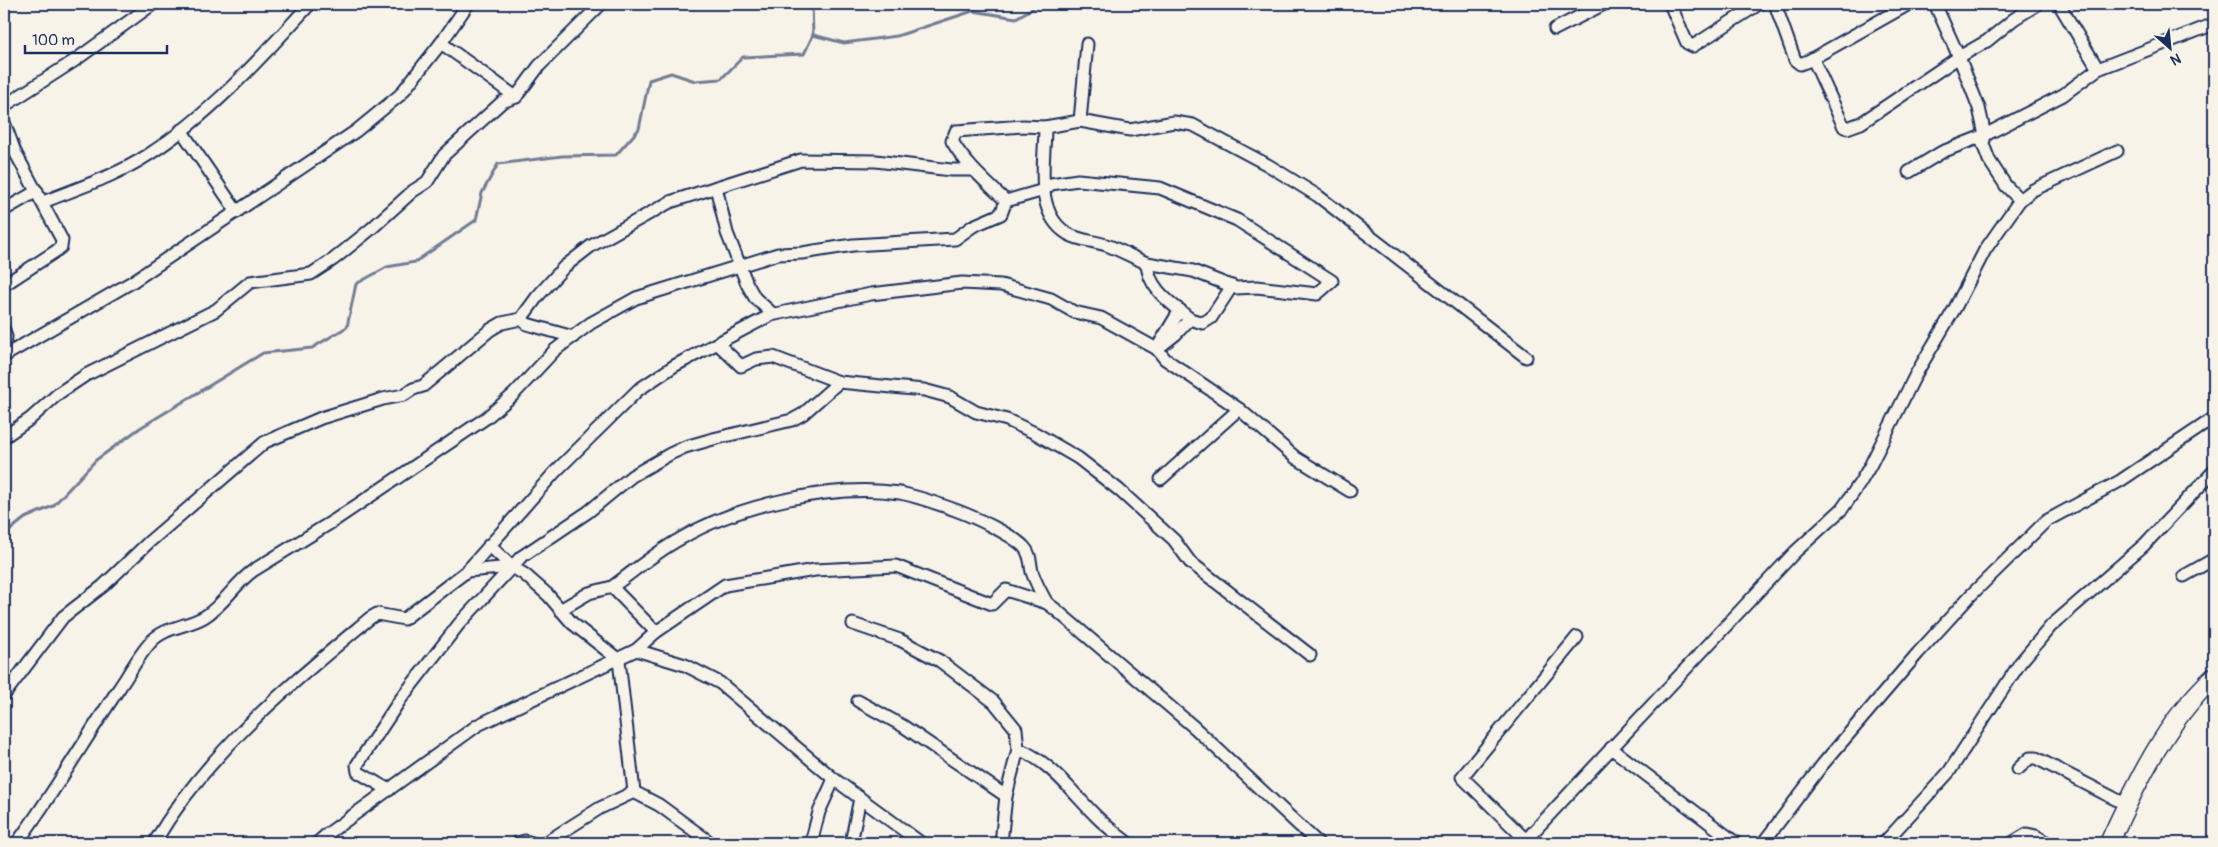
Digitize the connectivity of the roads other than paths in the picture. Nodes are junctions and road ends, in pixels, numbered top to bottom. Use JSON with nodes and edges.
{"nodes":[{"id":1,"x":153,"y":4,"type":"edge"},
{"id":2,"x":310,"y":4,"type":"edge"},
{"id":3,"x":468,"y":4,"type":"edge"},
{"id":4,"x":601,"y":4,"type":"edge"},
{"id":5,"x":1604,"y":4,"type":"edge"},
{"id":6,"x":1670,"y":4,"type":"edge"},
{"id":7,"x":1758,"y":4,"type":"edge"},
{"id":8,"x":1775,"y":4,"type":"edge"},
{"id":9,"x":1909,"y":4,"type":"edge"},
{"id":10,"x":1935,"y":4,"type":"edge"},
{"id":11,"x":2038,"y":4,"type":"edge"},
{"id":12,"x":2059,"y":4,"type":"edge"},
{"id":13,"x":2214,"y":24,"type":"edge"},
{"id":14,"x":1555,"y":29,"type":"dead end"},
{"id":15,"x":441,"y":43,"type":"junction"},
{"id":16,"x":1087,"y":44,"type":"dead end"},
{"id":17,"x":1959,"y":57,"type":"junction"},
{"id":18,"x":1813,"y":59,"type":"junction"},
{"id":19,"x":2098,"y":70,"type":"junction"},
{"id":20,"x":516,"y":97,"type":"junction"},
{"id":21,"x":4,"y":106,"type":"edge"},
{"id":22,"x":4,"y":122,"type":"edge"},
{"id":23,"x":1080,"y":122,"type":"junction"},
{"id":24,"x":1045,"y":127,"type":"junction"},
{"id":25,"x":181,"y":130,"type":"junction"},
{"id":26,"x":1985,"y":135,"type":"junction"},
{"id":27,"x":2117,"y":151,"type":"dead end"},
{"id":28,"x":974,"y":170,"type":"junction"},
{"id":29,"x":1908,"y":172,"type":"dead end"},
{"id":30,"x":716,"y":187,"type":"junction"},
{"id":31,"x":37,"y":190,"type":"junction"},
{"id":32,"x":1044,"y":190,"type":"junction"},
{"id":33,"x":2020,"y":200,"type":"junction"},
{"id":34,"x":1006,"y":201,"type":"junction"},
{"id":35,"x":43,"y":202,"type":"junction"},
{"id":36,"x":4,"y":210,"type":"edge"},
{"id":37,"x":237,"y":212,"type":"junction"},
{"id":38,"x":1147,"y":263,"type":"junction"},
{"id":39,"x":739,"y":265,"type":"junction"},
{"id":40,"x":4,"y":285,"type":"edge"},
{"id":41,"x":1232,"y":286,"type":"junction"},
{"id":42,"x":1180,"y":310,"type":"junction"},
{"id":43,"x":773,"y":314,"type":"junction"},
{"id":44,"x":1190,"y":318,"type":"junction"},
{"id":45,"x":521,"y":319,"type":"junction"},
{"id":46,"x":4,"y":330,"type":"edge"},
{"id":47,"x":573,"y":337,"type":"junction"},
{"id":48,"x":718,"y":344,"type":"junction"},
{"id":49,"x":1157,"y":350,"type":"junction"},
{"id":50,"x":4,"y":355,"type":"edge"},
{"id":51,"x":1526,"y":356,"type":"dead end"},
{"id":52,"x":839,"y":382,"type":"junction"},
{"id":53,"x":1239,"y":409,"type":"junction"},
{"id":54,"x":2214,"y":418,"type":"edge"},
{"id":55,"x":4,"y":436,"type":"edge"},
{"id":56,"x":2214,"y":471,"type":"edge"},
{"id":57,"x":1161,"y":479,"type":"dead end"},
{"id":58,"x":1350,"y":491,"type":"dead end"},
{"id":59,"x":489,"y":546,"type":"junction"},
{"id":60,"x":2214,"y":559,"type":"edge"},
{"id":61,"x":512,"y":567,"type":"junction"},
{"id":62,"x":468,"y":572,"type":"junction"},
{"id":63,"x":2184,"y":576,"type":"dead end"},
{"id":64,"x":612,"y":587,"type":"junction"},
{"id":65,"x":1046,"y":603,"type":"junction"},
{"id":66,"x":560,"y":610,"type":"junction"},
{"id":67,"x":853,"y":624,"type":"dead end"},
{"id":68,"x":656,"y":632,"type":"junction"},
{"id":69,"x":1577,"y":636,"type":"dead end"},
{"id":70,"x":636,"y":650,"type":"junction"},
{"id":71,"x":1310,"y":655,"type":"dead end"},
{"id":72,"x":619,"y":660,"type":"junction"},
{"id":73,"x":2214,"y":677,"type":"edge"},
{"id":74,"x":4,"y":695,"type":"edge"},
{"id":75,"x":858,"y":701,"type":"dead end"},
{"id":76,"x":1018,"y":748,"type":"junction"},
{"id":77,"x":1611,"y":748,"type":"junction"},
{"id":78,"x":2018,"y":769,"type":"dead end"},
{"id":79,"x":834,"y":779,"type":"junction"},
{"id":80,"x":389,"y":790,"type":"junction"},
{"id":81,"x":634,"y":792,"type":"junction"},
{"id":82,"x":1006,"y":796,"type":"junction"},
{"id":83,"x":860,"y":798,"type":"junction"},
{"id":84,"x":2126,"y":805,"type":"junction"},
{"id":85,"x":707,"y":842,"type":"edge"},
{"id":86,"x":1526,"y":842,"type":"edge"},
{"id":87,"x":17,"y":843,"type":"edge"},
{"id":88,"x":154,"y":843,"type":"edge"},
{"id":89,"x":317,"y":843,"type":"edge"},
{"id":90,"x":517,"y":843,"type":"edge"},
{"id":91,"x":532,"y":843,"type":"edge"},
{"id":92,"x":545,"y":843,"type":"edge"},
{"id":93,"x":811,"y":843,"type":"edge"},
{"id":94,"x":851,"y":843,"type":"edge"},
{"id":95,"x":921,"y":843,"type":"edge"},
{"id":96,"x":1000,"y":843,"type":"edge"},
{"id":97,"x":1128,"y":843,"type":"edge"},
{"id":98,"x":1318,"y":843,"type":"edge"},
{"id":99,"x":1736,"y":843,"type":"edge"},
{"id":100,"x":1763,"y":843,"type":"edge"},
{"id":101,"x":1884,"y":843,"type":"edge"},
{"id":102,"x":2012,"y":843,"type":"edge"},
{"id":103,"x":2048,"y":843,"type":"edge"},
{"id":104,"x":2109,"y":843,"type":"edge"}],
"edges":[{"from":1,"to":21,"type":"street"},
{"from":2,"to":25,"type":"street"},
{"from":3,"to":15,"type":"street"},
{"from":4,"to":20,"type":"street"},
{"from":5,"to":14,"type":"street"},
{"from":6,"to":7,"type":"street"},
{"from":8,"to":18,"type":"street"},
{"from":9,"to":18,"type":"street"},
{"from":10,"to":17,"type":"street"},
{"from":11,"to":17,"type":"street"},
{"from":12,"to":19,"type":"street"},
{"from":13,"to":19,"type":"street"},
{"from":15,"to":20,"type":"street"},
{"from":15,"to":37,"type":"street"},
{"from":16,"to":23,"type":"street"},
{"from":17,"to":18,"type":"street"},
{"from":17,"to":26,"type":"street"},
{"from":19,"to":26,"type":"street"},
{"from":20,"to":55,"type":"street"},
{"from":22,"to":31,"type":"street"},
{"from":23,"to":24,"type":"street"},
{"from":23,"to":51,"type":"street"},
{"from":24,"to":28,"type":"street"},
{"from":24,"to":32,"type":"street"},
{"from":25,"to":35,"type":"street"},
{"from":25,"to":37,"type":"street"},
{"from":26,"to":29,"type":"street"},
{"from":26,"to":33,"type":"street"},
{"from":27,"to":33,"type":"street"},
{"from":28,"to":30,"type":"street"},
{"from":28,"to":34,"type":"street"},
{"from":30,"to":39,"type":"street"},
{"from":30,"to":45,"type":"street"},
{"from":31,"to":35,"type":"street"},
{"from":31,"to":36,"type":"street"},
{"from":32,"to":34,"type":"street"},
{"from":32,"to":38,"type":"street"},
{"from":32,"to":41,"type":"street"},
{"from":33,"to":77,"type":"street"},
{"from":34,"to":39,"type":"street"},
{"from":35,"to":40,"type":"street"},
{"from":37,"to":50,"type":"street"},
{"from":38,"to":41,"type":"street"},
{"from":38,"to":42,"type":"street"},
{"from":39,"to":43,"type":"street"},
{"from":39,"to":47,"type":"street"},
{"from":41,"to":44,"type":"street"},
{"from":42,"to":44,"type":"street"},
{"from":42,"to":49,"type":"street"},
{"from":43,"to":48,"type":"street"},
{"from":43,"to":49,"type":"street"},
{"from":44,"to":49,"type":"street"},
{"from":45,"to":47,"type":"street"},
{"from":45,"to":74,"type":"street"},
{"from":46,"to":50,"type":"street"},
{"from":47,"to":87,"type":"street"},
{"from":48,"to":52,"type":"street"},
{"from":48,"to":59,"type":"street"},
{"from":49,"to":53,"type":"street"},
{"from":52,"to":61,"type":"street"},
{"from":52,"to":71,"type":"street"},
{"from":53,"to":57,"type":"street"},
{"from":53,"to":58,"type":"street"},
{"from":54,"to":100,"type":"street"},
{"from":56,"to":101,"type":"street"},
{"from":59,"to":61,"type":"street"},
{"from":59,"to":62,"type":"street"},
{"from":60,"to":63,"type":"street"},
{"from":61,"to":62,"type":"street"},
{"from":61,"to":66,"type":"street"},
{"from":61,"to":80,"type":"street"},
{"from":62,"to":88,"type":"street"},
{"from":64,"to":65,"type":"street"},
{"from":64,"to":66,"type":"street"},
{"from":64,"to":68,"type":"street"},
{"from":65,"to":68,"type":"street"},
{"from":65,"to":98,"type":"street"},
{"from":66,"to":72,"type":"street"},
{"from":67,"to":76,"type":"street"},
{"from":68,"to":70,"type":"street"},
{"from":69,"to":86,"type":"street"},
{"from":70,"to":72,"type":"street"},
{"from":70,"to":79,"type":"street"},
{"from":72,"to":80,"type":"street"},
{"from":72,"to":81,"type":"street"},
{"from":73,"to":84,"type":"highway"},
{"from":75,"to":82,"type":"street"},
{"from":76,"to":82,"type":"street"},
{"from":76,"to":97,"type":"street"},
{"from":77,"to":86,"type":"street"},
{"from":77,"to":99,"type":"street"},
{"from":78,"to":84,"type":"street"},
{"from":79,"to":83,"type":"street"},
{"from":79,"to":93,"type":"street"},
{"from":80,"to":89,"type":"street"},
{"from":81,"to":85,"type":"street"},
{"from":81,"to":92,"type":"street"},
{"from":82,"to":96,"type":"street"},
{"from":83,"to":94,"type":"street"},
{"from":83,"to":95,"type":"street"},
{"from":84,"to":104,"type":"highway"},
{"from":90,"to":91,"type":"street"},
{"from":102,"to":103,"type":"street"}]}
